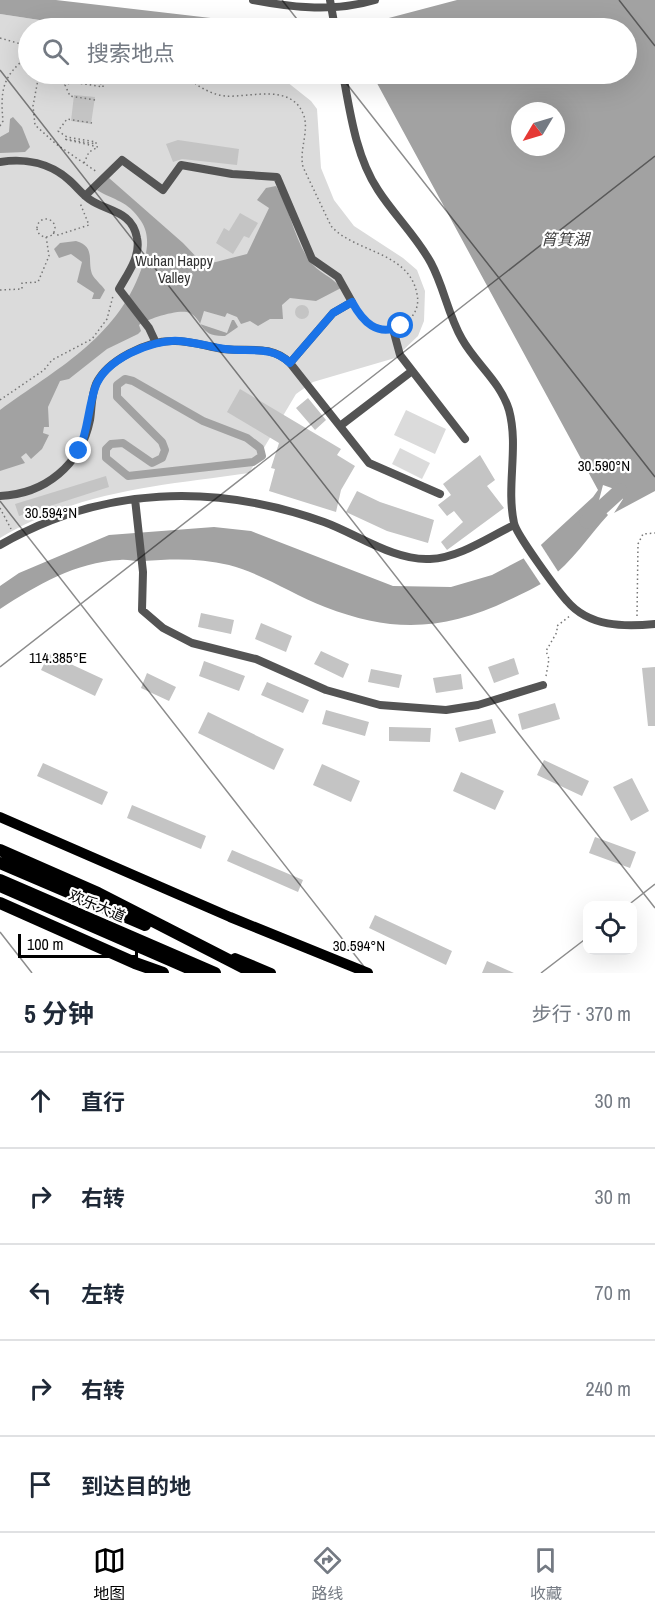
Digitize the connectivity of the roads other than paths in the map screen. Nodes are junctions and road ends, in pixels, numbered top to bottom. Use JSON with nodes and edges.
{"nodes":[{"id":1,"x":254,"y":0,"type":"edge"},
{"id":2,"x":330,"y":0,"type":"edge"},
{"id":3,"x":375,"y":0,"type":"edge"},
{"id":4,"x":333,"y":18,"type":"edge"},
{"id":5,"x":345,"y":84,"type":"edge"},
{"id":6,"x":0,"y":162,"type":"edge"},
{"id":7,"x":85,"y":196,"type":"junction"},
{"id":8,"x":393,"y":329,"type":"road end"},
{"id":9,"x":156,"y":344,"type":"junction"},
{"id":10,"x":290,"y":363,"type":"junction"},
{"id":11,"x":412,"y":371,"type":"junction"},
{"id":12,"x":340,"y":426,"type":"junction"},
{"id":13,"x":465,"y":439,"type":"dead end"},
{"id":14,"x":440,"y":494,"type":"dead end"},
{"id":15,"x":0,"y":496,"type":"edge"},
{"id":16,"x":135,"y":499,"type":"junction"},
{"id":17,"x":514,"y":525,"type":"junction"},
{"id":18,"x":0,"y":545,"type":"edge"},
{"id":19,"x":655,"y":624,"type":"edge"},
{"id":20,"x":543,"y":685,"type":"road end"},
{"id":21,"x":0,"y":817,"type":"edge"},
{"id":22,"x":0,"y":850,"type":"edge"},
{"id":23,"x":0,"y":865,"type":"edge"},
{"id":24,"x":0,"y":880,"type":"edge"},
{"id":25,"x":0,"y":887,"type":"edge"},
{"id":26,"x":0,"y":903,"type":"edge"},
{"id":27,"x":163,"y":973,"type":"edge"},
{"id":28,"x":197,"y":973,"type":"edge"},
{"id":29,"x":215,"y":973,"type":"edge"},
{"id":30,"x":254,"y":973,"type":"edge"},
{"id":31,"x":271,"y":973,"type":"edge"},
{"id":32,"x":368,"y":973,"type":"edge"}],
"edges":[{"from":1,"to":3,"type":"street"},
{"from":2,"to":4,"type":"street"},
{"from":5,"to":17,"type":"street"},
{"from":6,"to":7,"type":"street"},
{"from":7,"to":9,"type":"street"},
{"from":7,"to":10,"type":"street"},
{"from":8,"to":11,"type":"street"},
{"from":9,"to":10,"type":"street"},
{"from":9,"to":15,"type":"street"},
{"from":10,"to":12,"type":"street"},
{"from":11,"to":12,"type":"street"},
{"from":11,"to":13,"type":"street"},
{"from":12,"to":14,"type":"street"},
{"from":16,"to":17,"type":"street"},
{"from":16,"to":18,"type":"street"},
{"from":16,"to":20,"type":"street"},
{"from":17,"to":19,"type":"street"},
{"from":21,"to":32,"type":"main road"},
{"from":22,"to":30,"type":"highway"},
{"from":23,"to":30,"type":"highway","name":"欢乐大道"},
{"from":23,"to":31,"type":"main road","name":"欢乐大道"},
{"from":24,"to":29,"type":"highway","name":"欢乐大道"},
{"from":25,"to":28,"type":"main road","name":"欢乐大道"},
{"from":26,"to":27,"type":"highway"}]}
